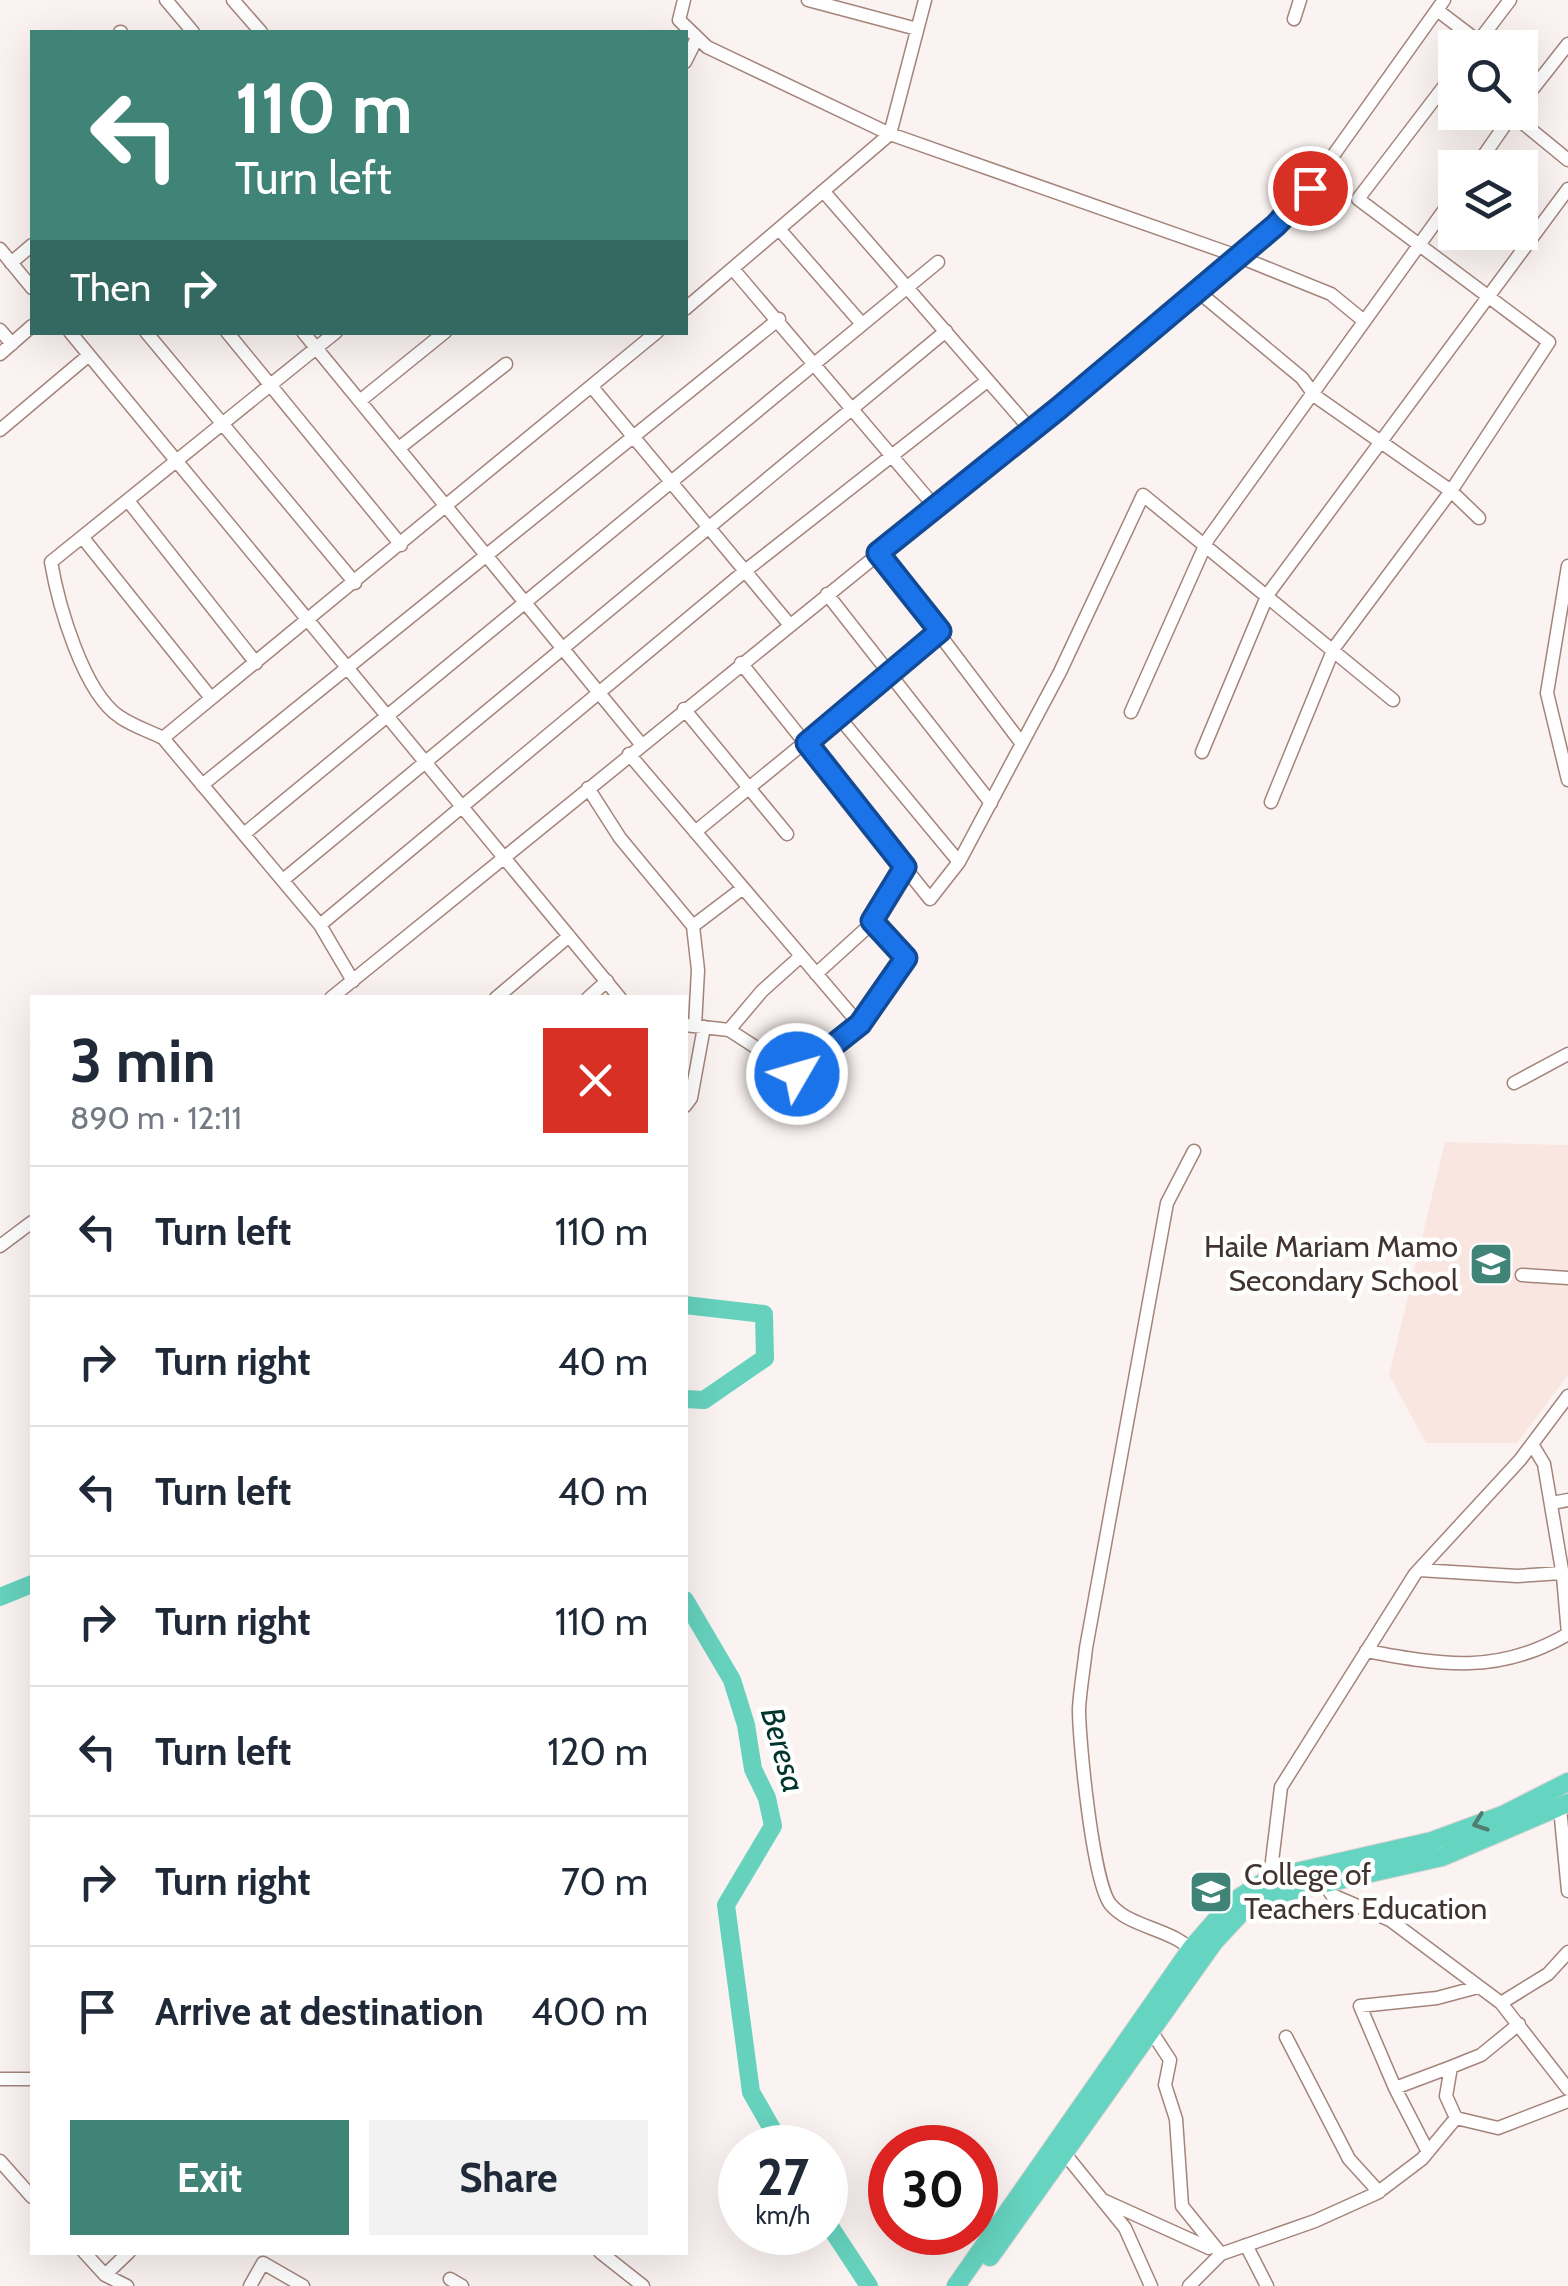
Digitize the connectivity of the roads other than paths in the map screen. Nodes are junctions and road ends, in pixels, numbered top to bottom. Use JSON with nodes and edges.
{"nodes":[{"id":1,"x":166,"y":0,"type":"edge"},
{"id":2,"x":233,"y":0,"type":"edge"},
{"id":3,"x":808,"y":0,"type":"edge"},
{"id":4,"x":924,"y":0,"type":"edge"},
{"id":5,"x":1300,"y":0,"type":"edge"},
{"id":6,"x":1510,"y":0,"type":"edge"},
{"id":7,"x":683,"y":1,"type":"edge"},
{"id":8,"x":1440,"y":5,"type":"edge"},
{"id":9,"x":1294,"y":19,"type":"dead end"},
{"id":10,"x":917,"y":29,"type":"junction"},
{"id":11,"x":191,"y":30,"type":"edge"},
{"id":12,"x":259,"y":30,"type":"edge"},
{"id":13,"x":1465,"y":30,"type":"edge"},
{"id":14,"x":1490,"y":30,"type":"edge"},
{"id":15,"x":697,"y":38,"type":"junction"},
{"id":16,"x":1568,"y":44,"type":"edge"},
{"id":17,"x":688,"y":56,"type":"edge"},
{"id":18,"x":1538,"y":82,"type":"edge"},
{"id":19,"x":1438,"y":94,"type":"edge"},
{"id":20,"x":1536,"y":130,"type":"edge"},
{"id":21,"x":890,"y":134,"type":"junction"},
{"id":22,"x":1568,"y":160,"type":"edge"},
{"id":23,"x":1568,"y":189,"type":"edge"},
{"id":24,"x":824,"y":192,"type":"junction"},
{"id":25,"x":1438,"y":219,"type":"edge"},
{"id":26,"x":780,"y":230,"type":"junction"},
{"id":27,"x":30,"y":247,"type":"edge"},
{"id":28,"x":1418,"y":247,"type":"junction"},
{"id":29,"x":0,"y":250,"type":"edge"},
{"id":30,"x":1238,"y":256,"type":"junction"},
{"id":31,"x":938,"y":262,"type":"dead end"},
{"id":32,"x":11,"y":263,"type":"junction"},
{"id":33,"x":733,"y":269,"type":"junction"},
{"id":34,"x":30,"y":286,"type":"edge"},
{"id":35,"x":908,"y":287,"type":"junction"},
{"id":36,"x":1195,"y":290,"type":"junction"},
{"id":37,"x":1491,"y":296,"type":"junction"},
{"id":38,"x":688,"y":306,"type":"edge"},
{"id":39,"x":779,"y":319,"type":"junction"},
{"id":40,"x":1364,"y":321,"type":"junction"},
{"id":41,"x":862,"y":324,"type":"junction"},
{"id":42,"x":30,"y":328,"type":"edge"},
{"id":43,"x":0,"y":330,"type":"edge"},
{"id":44,"x":946,"y":331,"type":"junction"},
{"id":45,"x":72,"y":335,"type":"edge"},
{"id":46,"x":148,"y":335,"type":"edge"},
{"id":47,"x":230,"y":335,"type":"edge"},
{"id":48,"x":306,"y":335,"type":"edge"},
{"id":49,"x":332,"y":335,"type":"edge"},
{"id":50,"x":441,"y":335,"type":"edge"},
{"id":51,"x":653,"y":335,"type":"edge"},
{"id":52,"x":12,"y":344,"type":"junction"},
{"id":53,"x":317,"y":348,"type":"junction"},
{"id":54,"x":0,"y":354,"type":"edge"},
{"id":55,"x":89,"y":355,"type":"junction"},
{"id":56,"x":816,"y":363,"type":"junction"},
{"id":57,"x":506,"y":364,"type":"dead end"},
{"id":58,"x":987,"y":381,"type":"junction"},
{"id":59,"x":273,"y":384,"type":"junction"},
{"id":60,"x":592,"y":387,"type":"junction"},
{"id":61,"x":1312,"y":392,"type":"junction"},
{"id":62,"x":362,"y":400,"type":"junction"},
{"id":63,"x":853,"y":408,"type":"junction"},
{"id":64,"x":224,"y":426,"type":"junction"},
{"id":65,"x":0,"y":430,"type":"edge"},
{"id":66,"x":1031,"y":430,"type":"junction"},
{"id":67,"x":632,"y":437,"type":"junction"},
{"id":68,"x":1381,"y":442,"type":"junction"},
{"id":69,"x":400,"y":448,"type":"junction"},
{"id":70,"x":894,"y":456,"type":"junction"},
{"id":71,"x":178,"y":462,"type":"junction"},
{"id":72,"x":670,"y":482,"type":"junction"},
{"id":73,"x":1451,"y":491,"type":"junction"},
{"id":74,"x":129,"y":502,"type":"junction"},
{"id":75,"x":447,"y":507,"type":"junction"},
{"id":76,"x":936,"y":507,"type":"junction"},
{"id":77,"x":1479,"y":518,"type":"dead end"},
{"id":78,"x":708,"y":528,"type":"junction"},
{"id":79,"x":83,"y":538,"type":"junction"},
{"id":80,"x":1206,"y":543,"type":"junction"},
{"id":81,"x":401,"y":544,"type":"junction"},
{"id":82,"x":878,"y":553,"type":"junction"},
{"id":83,"x":486,"y":555,"type":"junction"},
{"id":84,"x":1568,"y":566,"type":"edge"},
{"id":85,"x":745,"y":571,"type":"junction"},
{"id":86,"x":354,"y":583,"type":"junction"},
{"id":87,"x":827,"y":594,"type":"junction"},
{"id":88,"x":1268,"y":594,"type":"junction"},
{"id":89,"x":525,"y":602,"type":"junction"},
{"id":90,"x":308,"y":622,"type":"junction"},
{"id":91,"x":790,"y":624,"type":"junction"},
{"id":92,"x":940,"y":631,"type":"junction"},
{"id":93,"x":1334,"y":648,"type":"junction"},
{"id":94,"x":563,"y":649,"type":"junction"},
{"id":95,"x":256,"y":663,"type":"junction"},
{"id":96,"x":742,"y":663,"type":"junction"},
{"id":97,"x":346,"y":667,"type":"junction"},
{"id":98,"x":892,"y":672,"type":"junction"},
{"id":99,"x":600,"y":694,"type":"junction"},
{"id":100,"x":211,"y":698,"type":"junction"},
{"id":101,"x":1393,"y":700,"type":"dead end"},
{"id":102,"x":684,"y":709,"type":"junction"},
{"id":103,"x":1132,"y":712,"type":"dead end"},
{"id":104,"x":386,"y":716,"type":"junction"},
{"id":105,"x":838,"y":716,"type":"junction"},
{"id":106,"x":163,"y":738,"type":"junction"},
{"id":107,"x":807,"y":743,"type":"junction"},
{"id":108,"x":642,"y":744,"type":"junction"},
{"id":109,"x":1022,"y":744,"type":"junction"},
{"id":110,"x":1202,"y":752,"type":"dead end"},
{"id":111,"x":628,"y":754,"type":"junction"},
{"id":112,"x":426,"y":764,"type":"junction"},
{"id":113,"x":1568,"y":780,"type":"edge"},
{"id":114,"x":202,"y":784,"type":"junction"},
{"id":115,"x":588,"y":788,"type":"junction"},
{"id":116,"x":750,"y":788,"type":"junction"},
{"id":117,"x":1271,"y":802,"type":"dead end"},
{"id":118,"x":991,"y":803,"type":"junction"},
{"id":119,"x":462,"y":807,"type":"junction"},
{"id":120,"x":695,"y":832,"type":"junction"},
{"id":121,"x":244,"y":834,"type":"junction"},
{"id":122,"x":787,"y":834,"type":"dead end"},
{"id":123,"x":503,"y":857,"type":"junction"},
{"id":124,"x":960,"y":862,"type":"junction"},
{"id":125,"x":905,"y":867,"type":"junction"},
{"id":126,"x":283,"y":880,"type":"junction"},
{"id":127,"x":742,"y":888,"type":"junction"},
{"id":128,"x":872,"y":921,"type":"junction"},
{"id":129,"x":320,"y":925,"type":"junction"},
{"id":130,"x":692,"y":926,"type":"junction"},
{"id":131,"x":570,"y":936,"type":"junction"},
{"id":132,"x":800,"y":956,"type":"junction"},
{"id":133,"x":816,"y":974,"type":"junction"},
{"id":134,"x":353,"y":981,"type":"junction"},
{"id":135,"x":607,"y":981,"type":"junction"},
{"id":136,"x":335,"y":995,"type":"edge"},
{"id":137,"x":500,"y":995,"type":"edge"},
{"id":138,"x":591,"y":995,"type":"edge"},
{"id":139,"x":618,"y":995,"type":"edge"},
{"id":140,"x":860,"y":1024,"type":"junction"},
{"id":141,"x":695,"y":1026,"type":"edge"},
{"id":142,"x":730,"y":1030,"type":"junction"},
{"id":143,"x":1568,"y":1054,"type":"edge"},
{"id":144,"x":1514,"y":1083,"type":"dead end"},
{"id":145,"x":688,"y":1102,"type":"edge"},
{"id":146,"x":1194,"y":1150,"type":"dead end"},
{"id":147,"x":30,"y":1224,"type":"edge"},
{"id":148,"x":0,"y":1246,"type":"edge"},
{"id":149,"x":1522,"y":1275,"type":"dead end"},
{"id":150,"x":1568,"y":1278,"type":"edge"},
{"id":151,"x":1568,"y":1396,"type":"edge"},
{"id":152,"x":1532,"y":1444,"type":"junction"},
{"id":153,"x":1568,"y":1500,"type":"edge"},
{"id":154,"x":1552,"y":1503,"type":"junction"},
{"id":155,"x":1419,"y":1570,"type":"junction"},
{"id":156,"x":1565,"y":1575,"type":"edge"},
{"id":157,"x":1568,"y":1634,"type":"edge"},
{"id":158,"x":1366,"y":1650,"type":"junction"},
{"id":159,"x":1568,"y":1782,"type":"edge"},
{"id":160,"x":1564,"y":1806,"type":"edge"},
{"id":161,"x":1320,"y":1875,"type":"junction"},
{"id":162,"x":1270,"y":1878,"type":"junction"},
{"id":163,"x":1568,"y":1891,"type":"edge"},
{"id":164,"x":1568,"y":1952,"type":"edge"},
{"id":165,"x":1196,"y":1956,"type":"junction"},
{"id":166,"x":1478,"y":1987,"type":"junction"},
{"id":167,"x":1501,"y":2004,"type":"junction"},
{"id":168,"x":1519,"y":2024,"type":"junction"},
{"id":169,"x":1152,"y":2030,"type":"junction"},
{"id":170,"x":1286,"y":2037,"type":"dead end"},
{"id":171,"x":1451,"y":2067,"type":"junction"},
{"id":172,"x":0,"y":2079,"type":"edge"},
{"id":173,"x":30,"y":2079,"type":"edge"},
{"id":174,"x":1395,"y":2088,"type":"junction"},
{"id":175,"x":1568,"y":2089,"type":"edge"},
{"id":176,"x":1568,"y":2102,"type":"edge"},
{"id":177,"x":1456,"y":2118,"type":"junction"},
{"id":178,"x":1060,"y":2148,"type":"junction"},
{"id":179,"x":1428,"y":2152,"type":"junction"},
{"id":180,"x":0,"y":2161,"type":"edge"},
{"id":181,"x":1379,"y":2192,"type":"junction"},
{"id":182,"x":30,"y":2194,"type":"edge"},
{"id":183,"x":1105,"y":2202,"type":"junction"},
{"id":184,"x":1246,"y":2244,"type":"junction"},
{"id":185,"x":1220,"y":2254,"type":"junction"},
{"id":186,"x":87,"y":2255,"type":"edge"},
{"id":187,"x":126,"y":2255,"type":"edge"},
{"id":188,"x":604,"y":2255,"type":"edge"},
{"id":189,"x":104,"y":2275,"type":"junction"},
{"id":190,"x":127,"y":2286,"type":"edge"},
{"id":191,"x":250,"y":2286,"type":"edge"},
{"id":192,"x":303,"y":2286,"type":"edge"},
{"id":193,"x":643,"y":2286,"type":"edge"},
{"id":194,"x":956,"y":2286,"type":"edge"},
{"id":195,"x":970,"y":2286,"type":"edge"},
{"id":196,"x":1151,"y":2286,"type":"edge"},
{"id":197,"x":1189,"y":2286,"type":"edge"},
{"id":198,"x":1266,"y":2286,"type":"edge"}],
"edges":[{"from":1,"to":11,"type":"street"},
{"from":2,"to":12,"type":"street"},
{"from":3,"to":10,"type":"street"},
{"from":4,"to":10,"type":"street"},
{"from":5,"to":9,"type":"street"},
{"from":6,"to":14,"type":"street"},
{"from":7,"to":15,"type":"street"},
{"from":8,"to":13,"type":"street"},
{"from":8,"to":30,"type":"street"},
{"from":10,"to":21,"type":"street"},
{"from":15,"to":17,"type":"street"},
{"from":15,"to":21,"type":"street"},
{"from":16,"to":18,"type":"street"},
{"from":19,"to":28,"type":"street"},
{"from":20,"to":22,"type":"street"},
{"from":21,"to":24,"type":"street"},
{"from":21,"to":30,"type":"street"},
{"from":23,"to":37,"type":"street"},
{"from":24,"to":26,"type":"street"},
{"from":24,"to":35,"type":"street"},
{"from":25,"to":28,"type":"street"},
{"from":26,"to":33,"type":"street"},
{"from":26,"to":41,"type":"street"},
{"from":27,"to":32,"type":"street"},
{"from":28,"to":37,"type":"street"},
{"from":28,"to":40,"type":"street"},
{"from":29,"to":32,"type":"street"},
{"from":30,"to":36,"type":"street"},
{"from":30,"to":40,"type":"street"},
{"from":31,"to":35,"type":"street"},
{"from":32,"to":34,"type":"street"},
{"from":33,"to":38,"type":"street"},
{"from":33,"to":39,"type":"street"},
{"from":35,"to":41,"type":"street"},
{"from":35,"to":44,"type":"street"},
{"from":36,"to":61,"type":"street"},
{"from":36,"to":66,"type":"street"},
{"from":37,"to":68,"type":"street"},
{"from":37,"to":73,"type":"street"},
{"from":39,"to":56,"type":"street"},
{"from":39,"to":67,"type":"street"},
{"from":40,"to":61,"type":"street"},
{"from":41,"to":56,"type":"street"},
{"from":42,"to":52,"type":"street"},
{"from":43,"to":52,"type":"street"},
{"from":44,"to":58,"type":"street"},
{"from":44,"to":63,"type":"street"},
{"from":45,"to":55,"type":"street"},
{"from":46,"to":64,"type":"street"},
{"from":47,"to":59,"type":"street"},
{"from":48,"to":53,"type":"street"},
{"from":49,"to":53,"type":"street"},
{"from":50,"to":62,"type":"street"},
{"from":51,"to":60,"type":"street"},
{"from":52,"to":54,"type":"street"},
{"from":53,"to":59,"type":"street"},
{"from":53,"to":62,"type":"street"},
{"from":55,"to":65,"type":"street"},
{"from":55,"to":71,"type":"street"},
{"from":56,"to":63,"type":"street"},
{"from":56,"to":72,"type":"street"},
{"from":57,"to":69,"type":"street"},
{"from":58,"to":66,"type":"street"},
{"from":58,"to":70,"type":"street"},
{"from":59,"to":64,"type":"street"},
{"from":59,"to":81,"type":"street"},
{"from":60,"to":67,"type":"street"},
{"from":60,"to":75,"type":"street"},
{"from":61,"to":68,"type":"street"},
{"from":61,"to":80,"type":"street"},
{"from":62,"to":69,"type":"street"},
{"from":63,"to":70,"type":"street"},
{"from":63,"to":78,"type":"street"},
{"from":64,"to":71,"type":"street"},
{"from":64,"to":86,"type":"street"},
{"from":66,"to":76,"type":"street"},
{"from":67,"to":72,"type":"street"},
{"from":67,"to":83,"type":"street"},
{"from":68,"to":73,"type":"street"},
{"from":68,"to":88,"type":"street"},
{"from":69,"to":75,"type":"street"},
{"from":70,"to":76,"type":"street"},
{"from":70,"to":85,"type":"street"},
{"from":71,"to":74,"type":"street"},
{"from":71,"to":90,"type":"street"},
{"from":72,"to":78,"type":"street"},
{"from":72,"to":89,"type":"street"},
{"from":73,"to":77,"type":"street"},
{"from":73,"to":93,"type":"street"},
{"from":74,"to":79,"type":"street"},
{"from":74,"to":95,"type":"street"},
{"from":75,"to":81,"type":"street"},
{"from":75,"to":83,"type":"street"},
{"from":76,"to":82,"type":"street"},
{"from":78,"to":85,"type":"street"},
{"from":78,"to":94,"type":"street"},
{"from":79,"to":100,"type":"street"},
{"from":79,"to":106,"type":"street"},
{"from":80,"to":88,"type":"street"},
{"from":80,"to":103,"type":"street"},
{"from":80,"to":109,"type":"street"},
{"from":81,"to":86,"type":"street"},
{"from":82,"to":87,"type":"street"},
{"from":82,"to":92,"type":"street"},
{"from":83,"to":89,"type":"street"},
{"from":83,"to":97,"type":"street"},
{"from":84,"to":113,"type":"street"},
{"from":85,"to":91,"type":"street"},
{"from":85,"to":99,"type":"street"},
{"from":86,"to":90,"type":"street"},
{"from":87,"to":91,"type":"street"},
{"from":87,"to":98,"type":"street"},
{"from":88,"to":93,"type":"street"},
{"from":88,"to":110,"type":"street"},
{"from":89,"to":94,"type":"street"},
{"from":89,"to":104,"type":"street"},
{"from":90,"to":95,"type":"street"},
{"from":90,"to":97,"type":"street"},
{"from":91,"to":96,"type":"street"},
{"from":92,"to":98,"type":"street"},
{"from":92,"to":109,"type":"street"},
{"from":93,"to":101,"type":"street"},
{"from":93,"to":117,"type":"street"},
{"from":94,"to":99,"type":"street"},
{"from":94,"to":112,"type":"street"},
{"from":95,"to":100,"type":"street"},
{"from":96,"to":102,"type":"street"},
{"from":96,"to":107,"type":"street"},
{"from":97,"to":104,"type":"street"},
{"from":97,"to":114,"type":"street"},
{"from":98,"to":105,"type":"street"},
{"from":98,"to":118,"type":"street"},
{"from":99,"to":108,"type":"street"},
{"from":99,"to":119,"type":"street"},
{"from":100,"to":106,"type":"street"},
{"from":102,"to":108,"type":"street"},
{"from":102,"to":116,"type":"street"},
{"from":104,"to":112,"type":"street"},
{"from":104,"to":121,"type":"street"},
{"from":105,"to":107,"type":"street"},
{"from":105,"to":124,"type":"street"},
{"from":106,"to":114,"type":"street"},
{"from":107,"to":116,"type":"street"},
{"from":107,"to":125,"type":"street"},
{"from":108,"to":111,"type":"street"},
{"from":109,"to":118,"type":"street"},
{"from":111,"to":115,"type":"street"},
{"from":111,"to":120,"type":"street"},
{"from":112,"to":119,"type":"street"},
{"from":112,"to":126,"type":"street"},
{"from":114,"to":121,"type":"street"},
{"from":115,"to":123,"type":"street"},
{"from":115,"to":130,"type":"street"},
{"from":116,"to":120,"type":"street"},
{"from":116,"to":122,"type":"street"},
{"from":118,"to":124,"type":"street"},
{"from":119,"to":123,"type":"street"},
{"from":119,"to":129,"type":"street"},
{"from":120,"to":127,"type":"street"},
{"from":121,"to":126,"type":"street"},
{"from":123,"to":131,"type":"street"},
{"from":123,"to":134,"type":"street"},
{"from":124,"to":125,"type":"street"},
{"from":125,"to":128,"type":"street"},
{"from":126,"to":129,"type":"street"},
{"from":127,"to":130,"type":"street"},
{"from":127,"to":132,"type":"street"},
{"from":128,"to":133,"type":"street"},
{"from":128,"to":140,"type":"street"},
{"from":129,"to":134,"type":"street"},
{"from":130,"to":141,"type":"street"},
{"from":131,"to":135,"type":"street"},
{"from":131,"to":137,"type":"street"},
{"from":132,"to":133,"type":"street"},
{"from":132,"to":142,"type":"street"},
{"from":133,"to":140,"type":"street"},
{"from":134,"to":136,"type":"street"},
{"from":135,"to":138,"type":"street"},
{"from":135,"to":139,"type":"street"},
{"from":140,"to":142,"type":"street"},
{"from":141,"to":142,"type":"street"},
{"from":141,"to":145,"type":"street"},
{"from":143,"to":144,"type":"street"},
{"from":146,"to":165,"type":"street"},
{"from":147,"to":148,"type":"street"},
{"from":149,"to":150,"type":"street"},
{"from":151,"to":152,"type":"street"},
{"from":152,"to":154,"type":"street"},
{"from":152,"to":155,"type":"street"},
{"from":153,"to":154,"type":"street"},
{"from":154,"to":156,"type":"street"},
{"from":155,"to":156,"type":"street"},
{"from":155,"to":158,"type":"street"},
{"from":156,"to":157,"type":"street"},
{"from":157,"to":158,"type":"street"},
{"from":158,"to":162,"type":"street"},
{"from":159,"to":161,"type":"highway","one_way":true},
{"from":160,"to":161,"type":"highway"},
{"from":160,"to":163,"type":"street"},
{"from":161,"to":162,"type":"highway"},
{"from":161,"to":165,"type":"highway"},
{"from":161,"to":166,"type":"street"},
{"from":162,"to":165,"type":"highway"},
{"from":164,"to":167,"type":"street"},
{"from":165,"to":169,"type":"highway"},
{"from":165,"to":178,"type":"highway"},
{"from":166,"to":167,"type":"street"},
{"from":166,"to":174,"type":"street"},
{"from":167,"to":168,"type":"street"},
{"from":168,"to":171,"type":"street"},
{"from":168,"to":175,"type":"street"},
{"from":169,"to":178,"type":"highway"},
{"from":169,"to":185,"type":"street"},
{"from":170,"to":181,"type":"street"},
{"from":171,"to":174,"type":"street"},
{"from":171,"to":177,"type":"street"},
{"from":172,"to":173,"type":"street"},
{"from":174,"to":179,"type":"street"},
{"from":176,"to":177,"type":"street"},
{"from":177,"to":179,"type":"street"},
{"from":178,"to":183,"type":"street"},
{"from":178,"to":194,"type":"highway"},
{"from":178,"to":195,"type":"highway"},
{"from":179,"to":181,"type":"street"},
{"from":180,"to":182,"type":"street"},
{"from":181,"to":184,"type":"street"},
{"from":183,"to":185,"type":"street"},
{"from":183,"to":196,"type":"street"},
{"from":184,"to":185,"type":"street"},
{"from":184,"to":198,"type":"street"},
{"from":185,"to":197,"type":"street"},
{"from":186,"to":189,"type":"street"},
{"from":187,"to":189,"type":"street"},
{"from":188,"to":193,"type":"street"},
{"from":189,"to":190,"type":"street"},
{"from":191,"to":192,"type":"street"}]}
